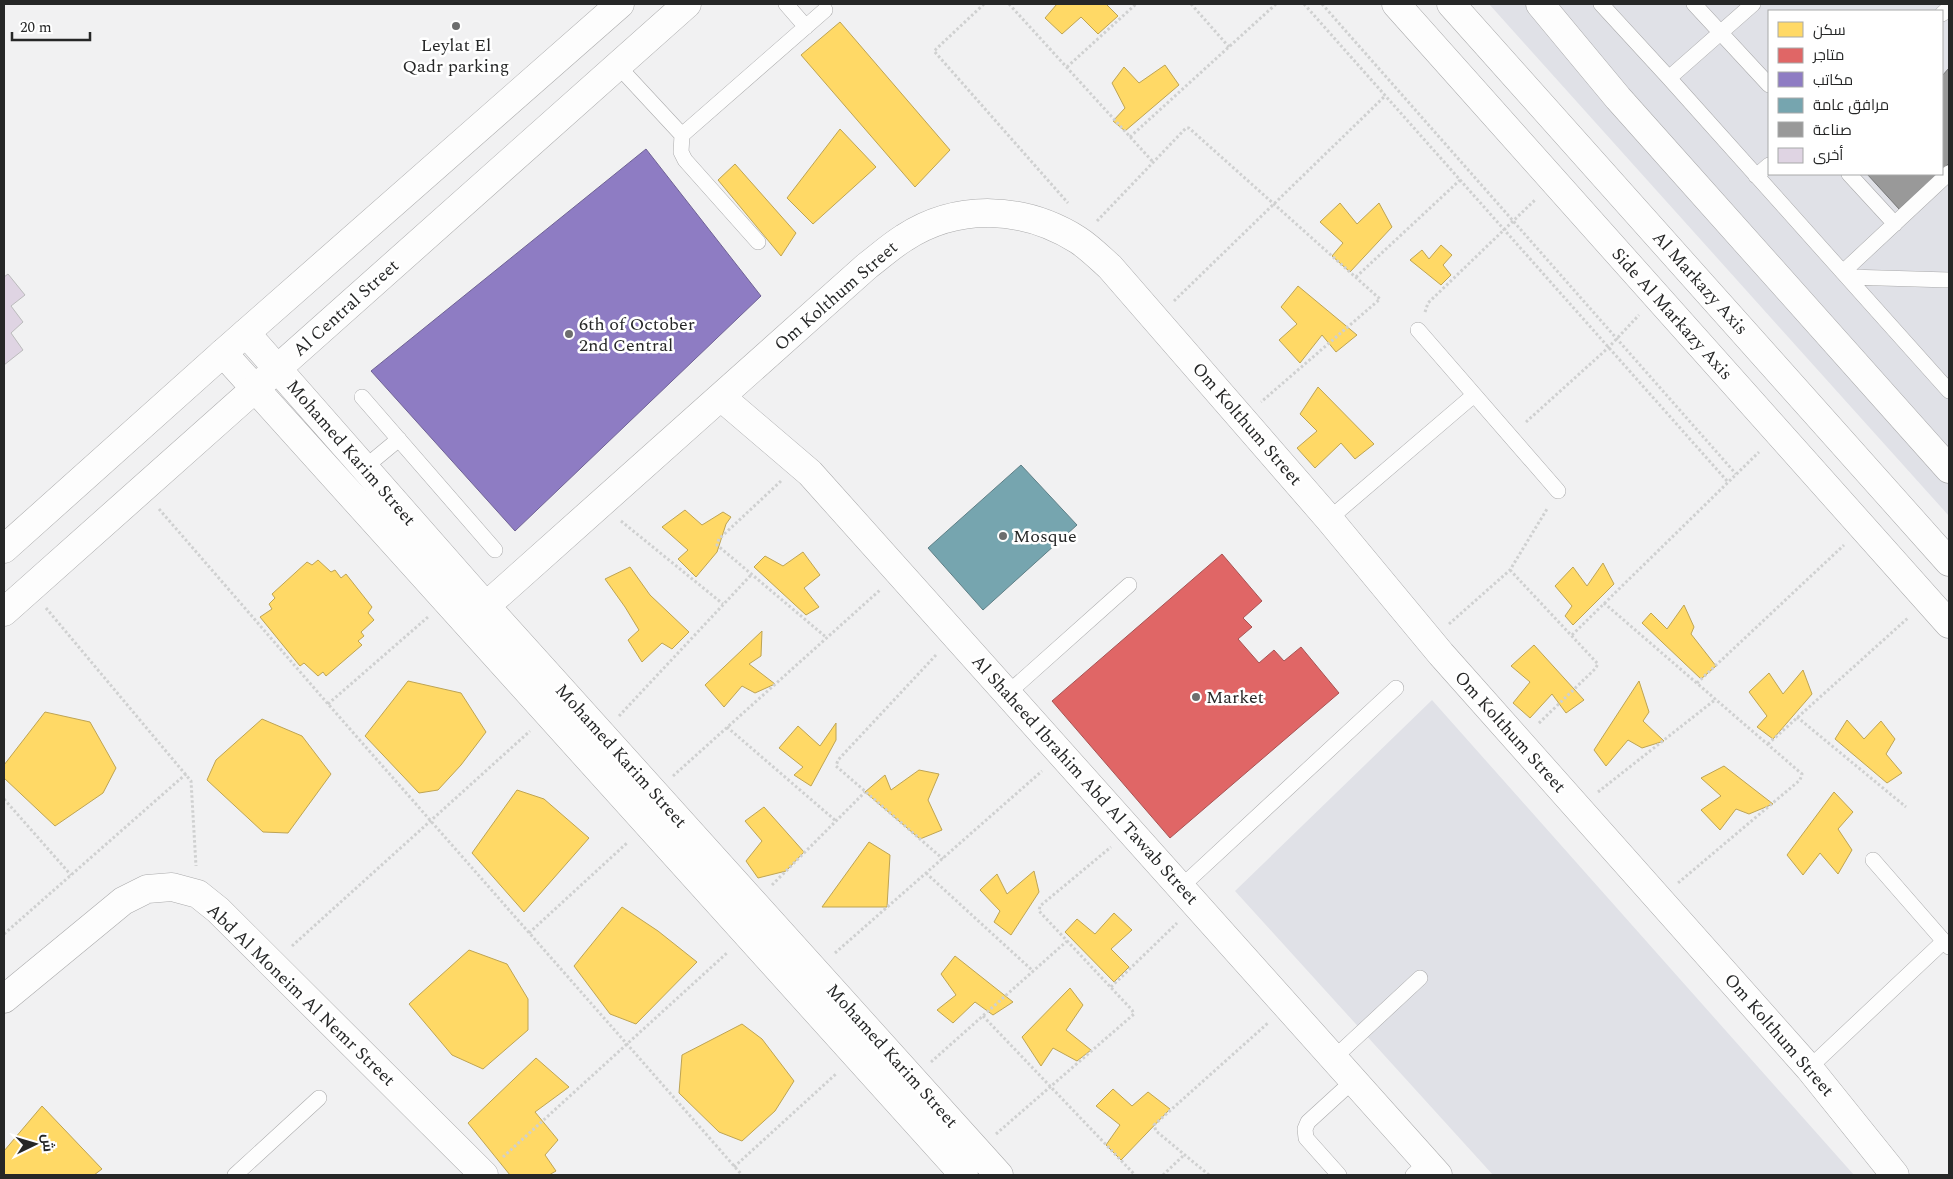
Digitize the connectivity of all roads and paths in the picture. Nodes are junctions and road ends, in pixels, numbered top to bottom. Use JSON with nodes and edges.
{"nodes":[{"id":1,"x":620,"y":4,"type":"edge"},
{"id":2,"x":687,"y":4,"type":"edge"},
{"id":3,"x":786,"y":4,"type":"edge"},
{"id":4,"x":984,"y":4,"type":"edge"},
{"id":5,"x":1009,"y":4,"type":"edge"},
{"id":6,"x":1136,"y":4,"type":"edge"},
{"id":7,"x":1191,"y":4,"type":"edge"},
{"id":8,"x":1276,"y":4,"type":"edge"},
{"id":9,"x":1304,"y":4,"type":"edge"},
{"id":10,"x":1322,"y":4,"type":"edge"},
{"id":11,"x":1396,"y":4,"type":"edge"},
{"id":12,"x":1451,"y":4,"type":"edge"},
{"id":13,"x":1540,"y":4,"type":"edge"},
{"id":14,"x":1600,"y":4,"type":"edge"},
{"id":15,"x":1694,"y":4,"type":"edge"},
{"id":16,"x":1753,"y":4,"type":"edge"},
{"id":17,"x":825,"y":10,"type":"dead end"},
{"id":18,"x":806,"y":27,"type":"junction"},
{"id":19,"x":1721,"y":32,"type":"junction"},
{"id":20,"x":1229,"y":46,"type":"junction"},
{"id":21,"x":618,"y":66,"type":"junction"},
{"id":22,"x":1067,"y":67,"type":"junction"},
{"id":23,"x":1669,"y":78,"type":"junction"},
{"id":24,"x":1768,"y":85,"type":"edge"},
{"id":25,"x":1385,"y":96,"type":"junction"},
{"id":26,"x":682,"y":135,"type":"junction"},
{"id":27,"x":1130,"y":137,"type":"junction"},
{"id":28,"x":1153,"y":162,"type":"junction"},
{"id":29,"x":1768,"y":165,"type":"edge"},
{"id":30,"x":1949,"y":173,"type":"edge"},
{"id":31,"x":1850,"y":175,"type":"edge"},
{"id":32,"x":1756,"y":176,"type":"junction"},
{"id":33,"x":1460,"y":180,"type":"junction"},
{"id":34,"x":1554,"y":181,"type":"junction"},
{"id":35,"x":1274,"y":204,"type":"junction"},
{"id":36,"x":1070,"y":205,"type":"dead end"},
{"id":37,"x":1513,"y":220,"type":"junction"},
{"id":38,"x":1895,"y":224,"type":"junction"},
{"id":39,"x":1503,"y":229,"type":"junction"},
{"id":40,"x":1078,"y":240,"type":"junction"},
{"id":41,"x":758,"y":242,"type":"dead end"},
{"id":42,"x":1846,"y":274,"type":"junction"},
{"id":43,"x":1356,"y":277,"type":"junction"},
{"id":44,"x":1949,"y":280,"type":"edge"},
{"id":45,"x":1657,"y":297,"type":"junction"},
{"id":46,"x":1156,"y":319,"type":"junction"},
{"id":47,"x":1418,"y":330,"type":"joint"},
{"id":48,"x":246,"y":333,"type":"junction"},
{"id":49,"x":1617,"y":339,"type":"junction"},
{"id":50,"x":1608,"y":348,"type":"junction"},
{"id":51,"x":223,"y":353,"type":"junction"},
{"id":52,"x":278,"y":369,"type":"junction"},
{"id":53,"x":256,"y":389,"type":"junction"},
{"id":54,"x":1949,"y":391,"type":"edge"},
{"id":55,"x":1474,"y":395,"type":"junction"},
{"id":56,"x":362,"y":397,"type":"dead end"},
{"id":57,"x":721,"y":397,"type":"junction"},
{"id":58,"x":1242,"y":419,"type":"junction"},
{"id":59,"x":1778,"y":432,"type":"junction"},
{"id":60,"x":1510,"y":436,"type":"junction"},
{"id":61,"x":398,"y":439,"type":"junction"},
{"id":62,"x":800,"y":464,"type":"junction"},
{"id":63,"x":364,"y":468,"type":"junction"},
{"id":64,"x":1949,"y":469,"type":"edge"},
{"id":65,"x":1736,"y":474,"type":"junction"},
{"id":66,"x":1728,"y":482,"type":"junction"},
{"id":67,"x":143,"y":489,"type":"junction"},
{"id":68,"x":1558,"y":491,"type":"joint"},
{"id":69,"x":600,"y":504,"type":"junction"},
{"id":70,"x":1329,"y":519,"type":"junction"},
{"id":71,"x":1863,"y":527,"type":"junction"},
{"id":72,"x":4,"y":549,"type":"edge"},
{"id":73,"x":495,"y":550,"type":"dead end"},
{"id":74,"x":1949,"y":562,"type":"edge"},
{"id":75,"x":1510,"y":570,"type":"junction"},
{"id":76,"x":899,"y":573,"type":"junction"},
{"id":77,"x":751,"y":574,"type":"junction"},
{"id":78,"x":1129,"y":585,"type":"dead end"},
{"id":79,"x":30,"y":589,"type":"junction"},
{"id":80,"x":1928,"y":599,"type":"junction"},
{"id":81,"x":447,"y":601,"type":"junction"},
{"id":82,"x":1604,"y":603,"type":"junction"},
{"id":83,"x":723,"y":604,"type":"junction"},
{"id":84,"x":486,"y":606,"type":"junction"},
{"id":85,"x":4,"y":612,"type":"edge"},
{"id":86,"x":1949,"y":624,"type":"edge"},
{"id":87,"x":955,"y":634,"type":"junction"},
{"id":88,"x":1572,"y":635,"type":"junction"},
{"id":89,"x":826,"y":638,"type":"junction"},
{"id":90,"x":1430,"y":641,"type":"junction"},
{"id":91,"x":1697,"y":683,"type":"junction"},
{"id":92,"x":1396,"y":688,"type":"dead end"},
{"id":93,"x":1008,"y":693,"type":"junction"},
{"id":94,"x":1716,"y":699,"type":"junction"},
{"id":95,"x":328,"y":704,"type":"junction"},
{"id":96,"x":549,"y":714,"type":"junction"},
{"id":97,"x":1798,"y":717,"type":"junction"},
{"id":98,"x":727,"y":727,"type":"junction"},
{"id":99,"x":601,"y":734,"type":"junction"},
{"id":100,"x":1519,"y":742,"type":"junction"},
{"id":101,"x":1768,"y":744,"type":"junction"},
{"id":102,"x":1062,"y":754,"type":"junction"},
{"id":103,"x":187,"y":773,"type":"junction"},
{"id":104,"x":654,"y":792,"type":"junction"},
{"id":105,"x":865,"y":792,"type":"junction"},
{"id":106,"x":4,"y":799,"type":"edge"},
{"id":107,"x":1906,"y":807,"type":"dead end"},
{"id":108,"x":1578,"y":808,"type":"junction"},
{"id":109,"x":431,"y":821,"type":"junction"},
{"id":110,"x":836,"y":821,"type":"junction"},
{"id":111,"x":647,"y":824,"type":"junction"},
{"id":112,"x":1130,"y":830,"type":"junction"},
{"id":113,"x":942,"y":858,"type":"junction"},
{"id":114,"x":1874,"y":860,"type":"dead end"},
{"id":115,"x":926,"y":873,"type":"junction"},
{"id":116,"x":72,"y":875,"type":"junction"},
{"id":117,"x":198,"y":894,"type":"junction"},
{"id":118,"x":1188,"y":895,"type":"junction"},
{"id":119,"x":1659,"y":899,"type":"junction"},
{"id":120,"x":754,"y":903,"type":"junction"},
{"id":121,"x":529,"y":933,"type":"junction"},
{"id":122,"x":4,"y":934,"type":"edge"},
{"id":123,"x":747,"y":935,"type":"junction"},
{"id":124,"x":1067,"y":941,"type":"junction"},
{"id":125,"x":1947,"y":944,"type":"edge"},
{"id":126,"x":272,"y":964,"type":"junction"},
{"id":127,"x":815,"y":970,"type":"junction"},
{"id":128,"x":1033,"y":971,"type":"junction"},
{"id":129,"x":1420,"y":978,"type":"dead end"},
{"id":130,"x":1111,"y":987,"type":"junction"},
{"id":131,"x":4,"y":999,"type":"edge"},
{"id":132,"x":1288,"y":1006,"type":"junction"},
{"id":133,"x":983,"y":1016,"type":"junction"},
{"id":134,"x":626,"y":1044,"type":"junction"},
{"id":135,"x":856,"y":1056,"type":"junction"},
{"id":136,"x":1334,"y":1058,"type":"junction"},
{"id":137,"x":1809,"y":1068,"type":"junction"},
{"id":138,"x":912,"y":1078,"type":"junction"},
{"id":139,"x":1354,"y":1080,"type":"junction"},
{"id":140,"x":1051,"y":1087,"type":"junction"},
{"id":141,"x":318,"y":1098,"type":"dead end"},
{"id":142,"x":977,"y":1151,"type":"junction"},
{"id":143,"x":1184,"y":1155,"type":"junction"},
{"id":144,"x":734,"y":1167,"type":"junction"},
{"id":145,"x":1426,"y":1171,"type":"edge"},
{"id":146,"x":235,"y":1175,"type":"edge"},
{"id":147,"x":484,"y":1175,"type":"edge"},
{"id":148,"x":742,"y":1175,"type":"edge"},
{"id":149,"x":964,"y":1175,"type":"edge"},
{"id":150,"x":999,"y":1175,"type":"edge"},
{"id":151,"x":1136,"y":1175,"type":"edge"},
{"id":152,"x":1163,"y":1175,"type":"edge"},
{"id":153,"x":1209,"y":1175,"type":"edge"},
{"id":154,"x":1339,"y":1175,"type":"edge"},
{"id":155,"x":1895,"y":1175,"type":"edge"}],
"edges":[{"from":1,"to":48,"type":"street"},
{"from":2,"to":21,"type":"street","name":"Al Central Street"},
{"from":3,"to":18,"type":"lane"},
{"from":4,"to":36,"type":"path"},
{"from":5,"to":22,"type":"path"},
{"from":6,"to":22,"type":"path"},
{"from":7,"to":20,"type":"path"},
{"from":8,"to":20,"type":"path"},
{"from":9,"to":25,"type":"path"},
{"from":10,"to":37,"type":"path"},
{"from":11,"to":34,"type":"street","name":"Side Al Markazy Axis"},
{"from":12,"to":74,"type":"street","name":"Al Markazy Axis"},
{"from":13,"to":64,"type":"street"},
{"from":14,"to":23,"type":"lane"},
{"from":15,"to":19,"type":"lane"},
{"from":16,"to":19,"type":"lane"},
{"from":17,"to":18,"type":"lane"},
{"from":18,"to":26,"type":"lane"},
{"from":19,"to":23,"type":"lane"},
{"from":19,"to":24,"type":"lane"},
{"from":20,"to":27,"type":"path"},
{"from":21,"to":26,"type":"lane"},
{"from":21,"to":52,"type":"street","name":"Al Central Street"},
{"from":22,"to":27,"type":"path"},
{"from":23,"to":32,"type":"lane"},
{"from":25,"to":33,"type":"path"},
{"from":25,"to":35,"type":"path"},
{"from":26,"to":41,"type":"lane"},
{"from":27,"to":28,"type":"path"},
{"from":28,"to":35,"type":"path"},
{"from":28,"to":40,"type":"path"},
{"from":29,"to":32,"type":"lane"},
{"from":30,"to":38,"type":"lane"},
{"from":31,"to":38,"type":"lane"},
{"from":32,"to":42,"type":"lane"},
{"from":33,"to":39,"type":"path"},
{"from":33,"to":43,"type":"path"},
{"from":34,"to":37,"type":"path"},
{"from":34,"to":45,"type":"street","name":"Side Al Markazy Axis"},
{"from":35,"to":43,"type":"path"},
{"from":35,"to":46,"type":"path"},
{"from":37,"to":39,"type":"path"},
{"from":37,"to":49,"type":"path"},
{"from":38,"to":42,"type":"lane"},
{"from":39,"to":47,"type":"path"},
{"from":39,"to":50,"type":"path"},
{"from":40,"to":46,"type":"street","name":"Om Kolthum Street"},
{"from":40,"to":57,"type":"street","name":"Om Kolthum Street"},
{"from":42,"to":44,"type":"lane"},
{"from":42,"to":54,"type":"lane"},
{"from":43,"to":58,"type":"path"},
{"from":45,"to":49,"type":"path"},
{"from":45,"to":59,"type":"street","name":"Side Al Markazy Axis"},
{"from":46,"to":58,"type":"street","name":"Om Kolthum Street"},
{"from":47,"to":55,"type":"lane"},
{"from":48,"to":51,"type":"street"},
{"from":48,"to":52,"type":"street","name":"Mohamed Karim Street"},
{"from":49,"to":50,"type":"path"},
{"from":49,"to":65,"type":"path"},
{"from":50,"to":60,"type":"path"},
{"from":50,"to":66,"type":"path"},
{"from":51,"to":53,"type":"street","name":"Mohamed Karim Street"},
{"from":51,"to":72,"type":"street"},
{"from":52,"to":53,"type":"street","name":"Al Central Street"},
{"from":52,"to":63,"type":"street","name":"Mohamed Karim Street"},
{"from":53,"to":67,"type":"street","name":"Al Central Street"},
{"from":53,"to":81,"type":"street","name":"Mohamed Karim Street"},
{"from":55,"to":60,"type":"lane"},
{"from":55,"to":70,"type":"lane"},
{"from":56,"to":61,"type":"lane"},
{"from":57,"to":62,"type":"street","name":"Al Shaheed Ibrahim Abd Al Tawab Street"},
{"from":57,"to":69,"type":"street","name":"Om Kolthum Street"},
{"from":58,"to":70,"type":"street","name":"Om Kolthum Street"},
{"from":59,"to":65,"type":"path"},
{"from":59,"to":71,"type":"street","name":"Side Al Markazy Axis"},
{"from":60,"to":68,"type":"lane"},
{"from":61,"to":63,"type":"lane"},
{"from":61,"to":73,"type":"lane"},
{"from":62,"to":76,"type":"street","name":"Al Shaheed Ibrahim Abd Al Tawab Street"},
{"from":62,"to":77,"type":"path"},
{"from":63,"to":84,"type":"street","name":"Mohamed Karim Street"},
{"from":65,"to":66,"type":"path"},
{"from":66,"to":82,"type":"path"},
{"from":67,"to":79,"type":"street","name":"Al Central Street"},
{"from":67,"to":95,"type":"path"},
{"from":68,"to":75,"type":"path"},
{"from":69,"to":83,"type":"path"},
{"from":69,"to":84,"type":"street","name":"Om Kolthum Street"},
{"from":70,"to":90,"type":"street","name":"Om Kolthum Street"},
{"from":71,"to":80,"type":"street","name":"Side Al Markazy Axis"},
{"from":71,"to":91,"type":"path"},
{"from":75,"to":88,"type":"path"},
{"from":75,"to":90,"type":"path"},
{"from":76,"to":87,"type":"street","name":"Al Shaheed Ibrahim Abd Al Tawab Street"},
{"from":76,"to":89,"type":"path"},
{"from":77,"to":83,"type":"path"},
{"from":77,"to":89,"type":"path"},
{"from":78,"to":93,"type":"lane"},
{"from":79,"to":85,"type":"street","name":"Al Central Street"},
{"from":79,"to":103,"type":"path"},
{"from":80,"to":86,"type":"street","name":"Side Al Markazy Axis"},
{"from":80,"to":97,"type":"path"},
{"from":81,"to":95,"type":"path"},
{"from":81,"to":96,"type":"street","name":"Mohamed Karim Street"},
{"from":82,"to":88,"type":"path"},
{"from":82,"to":91,"type":"path"},
{"from":83,"to":99,"type":"path"},
{"from":84,"to":99,"type":"street","name":"Mohamed Karim Street"},
{"from":87,"to":93,"type":"street","name":"Al Shaheed Ibrahim Abd Al Tawab Street"},
{"from":87,"to":105,"type":"path"},
{"from":88,"to":100,"type":"path"},
{"from":89,"to":98,"type":"path"},
{"from":90,"to":100,"type":"street","name":"Om Kolthum Street"},
{"from":91,"to":94,"type":"path"},
{"from":92,"to":118,"type":"lane"},
{"from":93,"to":102,"type":"street","name":"Al Shaheed Ibrahim Abd Al Tawab Street"},
{"from":94,"to":101,"type":"path"},
{"from":94,"to":108,"type":"path"},
{"from":95,"to":109,"type":"path"},
{"from":96,"to":109,"type":"path"},
{"from":96,"to":111,"type":"street","name":"Mohamed Karim Street"},
{"from":97,"to":101,"type":"path"},
{"from":97,"to":107,"type":"path"},
{"from":98,"to":104,"type":"path"},
{"from":98,"to":110,"type":"path"},
{"from":99,"to":104,"type":"street","name":"Mohamed Karim Street"},
{"from":100,"to":108,"type":"street","name":"Om Kolthum Street"},
{"from":101,"to":119,"type":"path"},
{"from":102,"to":112,"type":"street","name":"Al Shaheed Ibrahim Abd Al Tawab Street"},
{"from":102,"to":113,"type":"path"},
{"from":103,"to":116,"type":"path"},
{"from":103,"to":117,"type":"path"},
{"from":104,"to":120,"type":"street","name":"Mohamed Karim Street"},
{"from":105,"to":110,"type":"path"},
{"from":105,"to":113,"type":"path"},
{"from":106,"to":116,"type":"path"},
{"from":108,"to":119,"type":"street","name":"Om Kolthum Street"},
{"from":109,"to":121,"type":"path"},
{"from":109,"to":126,"type":"path"},
{"from":110,"to":120,"type":"path"},
{"from":111,"to":121,"type":"path"},
{"from":111,"to":123,"type":"street","name":"Mohamed Karim Street"},
{"from":112,"to":118,"type":"street","name":"Al Shaheed Ibrahim Abd Al Tawab Street"},
{"from":112,"to":124,"type":"path"},
{"from":113,"to":115,"type":"path"},
{"from":114,"to":125,"type":"lane"},
{"from":115,"to":127,"type":"path"},
{"from":115,"to":128,"type":"path"},
{"from":116,"to":122,"type":"path"},
{"from":117,"to":126,"type":"street","name":"Abd Al Moneim Al Nemr Street"},
{"from":117,"to":131,"type":"street","name":"Abd Al Moneim Al Nemr Street"},
{"from":118,"to":130,"type":"path"},
{"from":118,"to":132,"type":"street","name":"Al Shaheed Ibrahim Abd Al Tawab Street"},
{"from":119,"to":137,"type":"street","name":"Om Kolthum Street"},
{"from":120,"to":127,"type":"street","name":"Mohamed Karim Street"},
{"from":121,"to":134,"type":"path"},
{"from":123,"to":134,"type":"path"},
{"from":123,"to":135,"type":"street","name":"Mohamed Karim Street"},
{"from":124,"to":128,"type":"path"},
{"from":124,"to":130,"type":"path"},
{"from":125,"to":137,"type":"lane"},
{"from":126,"to":147,"type":"street","name":"Abd Al Moneim Al Nemr Street"},
{"from":127,"to":138,"type":"street","name":"Mohamed Karim Street"},
{"from":128,"to":133,"type":"path"},
{"from":129,"to":136,"type":"lane"},
{"from":130,"to":140,"type":"path"},
{"from":132,"to":136,"type":"street","name":"Al Shaheed Ibrahim Abd Al Tawab Street"},
{"from":132,"to":143,"type":"path"},
{"from":133,"to":138,"type":"path"},
{"from":133,"to":140,"type":"path"},
{"from":134,"to":144,"type":"path"},
{"from":134,"to":147,"type":"path"},
{"from":135,"to":144,"type":"path"},
{"from":135,"to":149,"type":"street","name":"Mohamed Karim Street"},
{"from":136,"to":139,"type":"street","name":"Al Shaheed Ibrahim Abd Al Tawab Street"},
{"from":137,"to":155,"type":"street","name":"Om Kolthum Street"},
{"from":138,"to":142,"type":"street","name":"Mohamed Karim Street"},
{"from":139,"to":145,"type":"street","name":"Al Shaheed Ibrahim Abd Al Tawab Street"},
{"from":139,"to":154,"type":"lane"},
{"from":140,"to":142,"type":"path"},
{"from":140,"to":151,"type":"path"},
{"from":141,"to":146,"type":"lane"},
{"from":142,"to":150,"type":"street","name":"Mohamed Karim Street"},
{"from":143,"to":152,"type":"path"},
{"from":143,"to":153,"type":"path"},
{"from":144,"to":148,"type":"path"}]}
